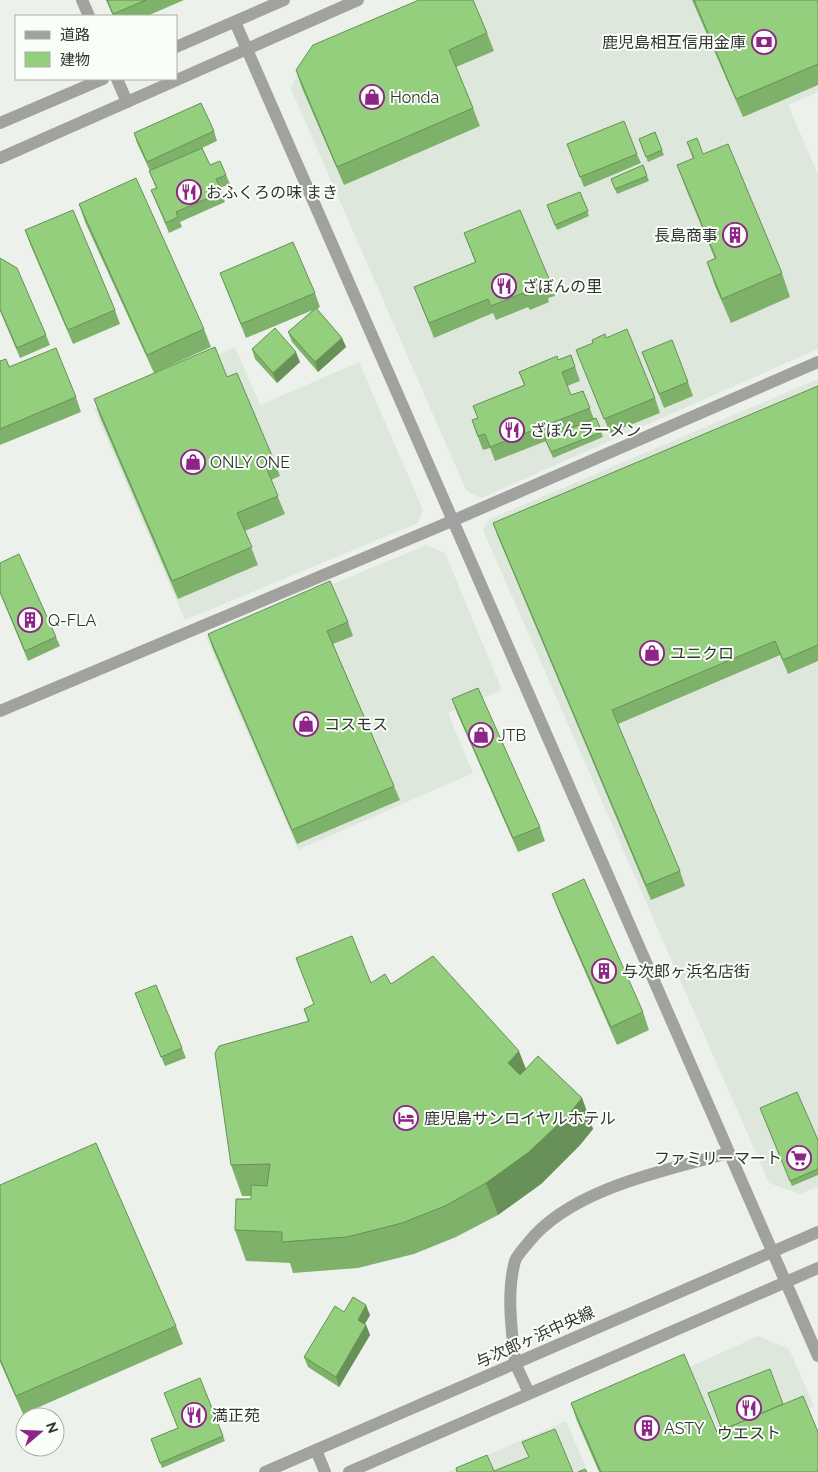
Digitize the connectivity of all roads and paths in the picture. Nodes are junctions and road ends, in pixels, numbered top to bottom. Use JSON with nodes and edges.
{"nodes":[{"id":1,"x":82,"y":0,"type":"edge"},
{"id":2,"x":284,"y":0,"type":"edge"},
{"id":3,"x":358,"y":0,"type":"edge"},
{"id":4,"x":89,"y":15,"type":"edge"},
{"id":5,"x":235,"y":22,"type":"junction"},
{"id":6,"x":178,"y":46,"type":"edge"},
{"id":7,"x":247,"y":49,"type":"junction"},
{"id":8,"x":178,"y":79,"type":"edge"},
{"id":9,"x":101,"y":80,"type":"edge"},
{"id":10,"x":117,"y":80,"type":"edge"},
{"id":11,"x":177,"y":80,"type":"edge"},
{"id":12,"x":127,"y":102,"type":"junction"},
{"id":13,"x":0,"y":123,"type":"edge"},
{"id":14,"x":0,"y":158,"type":"edge"},
{"id":15,"x":818,"y":362,"type":"edge"},
{"id":16,"x":452,"y":521,"type":"junction"},
{"id":17,"x":0,"y":712,"type":"edge"},
{"id":18,"x":729,"y":1153,"type":"junction"},
{"id":19,"x":818,"y":1232,"type":"edge"},
{"id":20,"x":772,"y":1251,"type":"junction"},
{"id":21,"x":818,"y":1268,"type":"edge"},
{"id":22,"x":786,"y":1282,"type":"junction"},
{"id":23,"x":818,"y":1356,"type":"edge"},
{"id":24,"x":515,"y":1364,"type":"junction"},
{"id":25,"x":529,"y":1393,"type":"junction"},
{"id":26,"x":316,"y":1450,"type":"junction"},
{"id":27,"x":265,"y":1472,"type":"edge"},
{"id":28,"x":325,"y":1472,"type":"edge"},
{"id":29,"x":348,"y":1472,"type":"edge"}],
"edges":[{"from":1,"to":4,"type":"street"},
{"from":2,"to":5,"type":"street"},
{"from":3,"to":7,"type":"street"},
{"from":5,"to":6,"type":"street"},
{"from":5,"to":7,"type":"street"},
{"from":7,"to":8,"type":"street"},
{"from":7,"to":16,"type":"street"},
{"from":9,"to":13,"type":"street"},
{"from":10,"to":12,"type":"street"},
{"from":11,"to":12,"type":"street"},
{"from":12,"to":14,"type":"street"},
{"from":15,"to":16,"type":"street"},
{"from":16,"to":17,"type":"street"},
{"from":16,"to":18,"type":"street"},
{"from":18,"to":20,"type":"street"},
{"from":18,"to":24,"type":"street"},
{"from":19,"to":20,"type":"street","name":"与次郎ヶ浜中央線"},
{"from":20,"to":22,"type":"street"},
{"from":20,"to":24,"type":"street","name":"与次郎ヶ浜中央線"},
{"from":21,"to":22,"type":"street"},
{"from":22,"to":23,"type":"street"},
{"from":22,"to":25,"type":"street"},
{"from":24,"to":25,"type":"street"},
{"from":24,"to":26,"type":"street","name":"与次郎ヶ浜中央線"},
{"from":25,"to":29,"type":"street"},
{"from":26,"to":27,"type":"street","name":"与次郎ヶ浜中央線"},
{"from":26,"to":28,"type":"street"}]}
